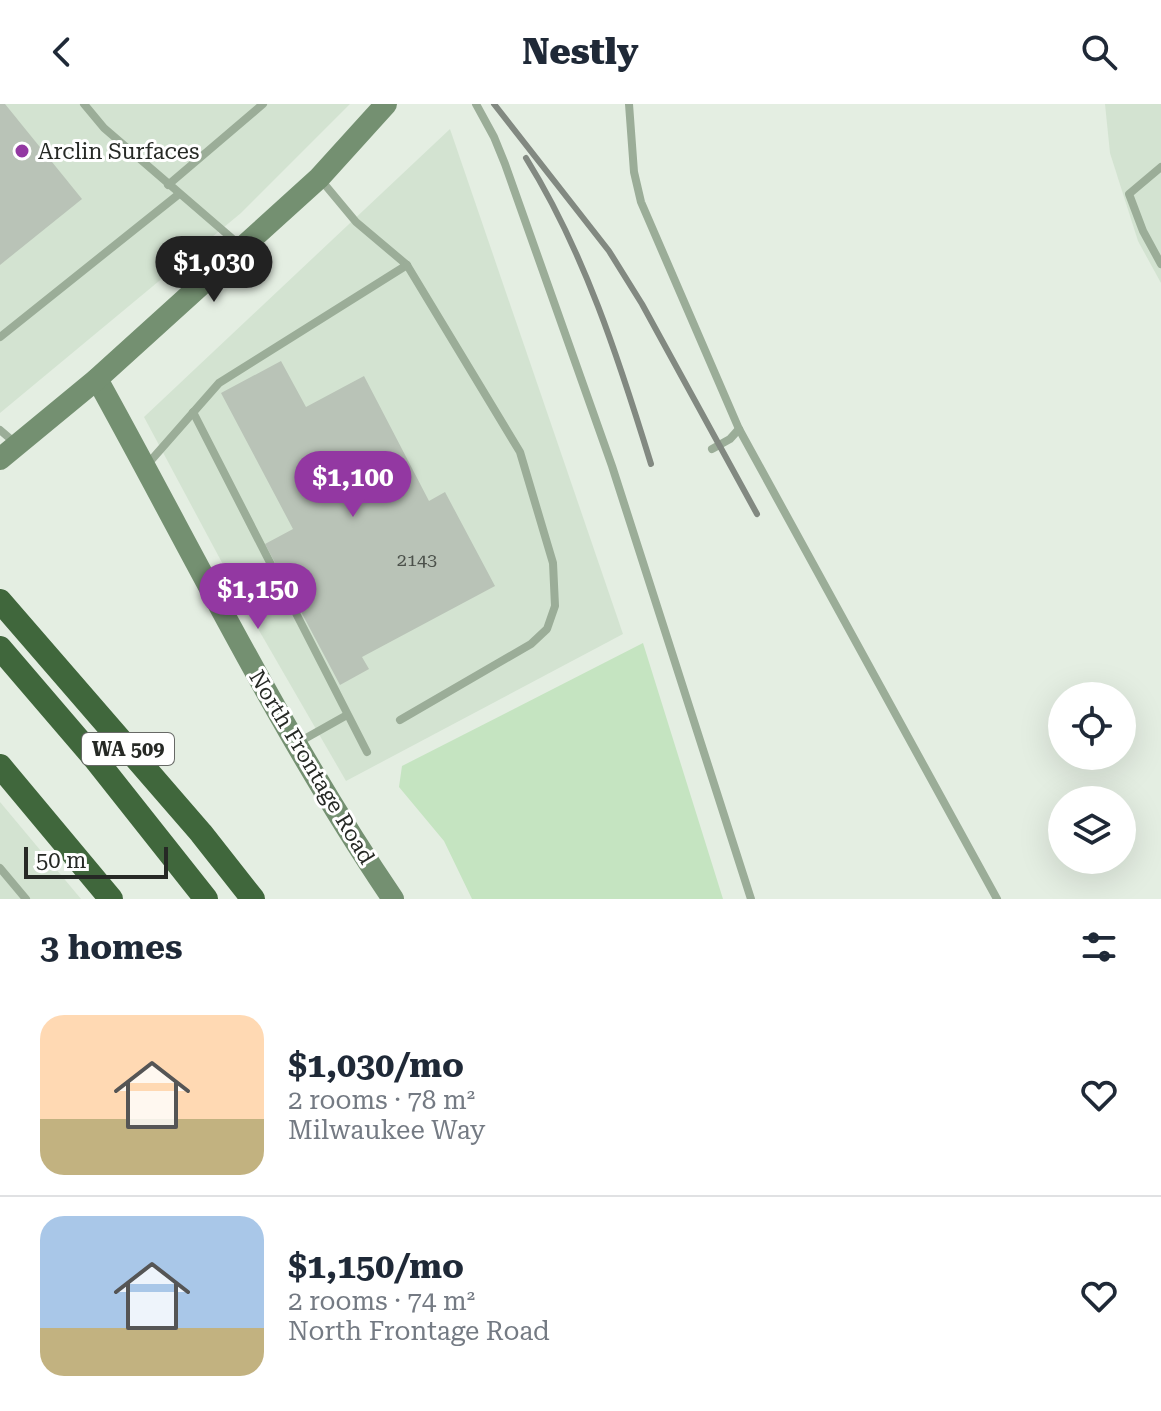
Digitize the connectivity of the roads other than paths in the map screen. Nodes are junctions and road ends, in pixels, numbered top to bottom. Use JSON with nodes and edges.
{"nodes":[{"id":1,"x":84,"y":104,"type":"edge"},
{"id":2,"x":263,"y":104,"type":"edge"},
{"id":3,"x":386,"y":104,"type":"edge"},
{"id":4,"x":476,"y":104,"type":"edge"},
{"id":5,"x":629,"y":104,"type":"edge"},
{"id":6,"x":1161,"y":167,"type":"edge"},
{"id":7,"x":319,"y":178,"type":"junction"},
{"id":8,"x":168,"y":185,"type":"junction"},
{"id":9,"x":179,"y":194,"type":"junction"},
{"id":10,"x":242,"y":247,"type":"junction"},
{"id":11,"x":1161,"y":264,"type":"edge"},
{"id":12,"x":407,"y":265,"type":"junction"},
{"id":13,"x":0,"y":337,"type":"edge"},
{"id":14,"x":97,"y":379,"type":"junction"},
{"id":15,"x":193,"y":412,"type":"junction"},
{"id":16,"x":739,"y":429,"type":"junction"},
{"id":17,"x":6,"y":444,"type":"edge"},
{"id":18,"x":712,"y":449,"type":"dead end"},
{"id":19,"x":146,"y":467,"type":"junction"},
{"id":20,"x":0,"y":601,"type":"edge"},
{"id":21,"x":0,"y":648,"type":"edge"},
{"id":22,"x":347,"y":715,"type":"junction"},
{"id":23,"x":400,"y":720,"type":"dead end"},
{"id":24,"x":296,"y":743,"type":"junction"},
{"id":25,"x":367,"y":752,"type":"dead end"},
{"id":26,"x":96,"y":760,"type":"junction"},
{"id":27,"x":0,"y":766,"type":"edge"},
{"id":28,"x":0,"y":868,"type":"edge"},
{"id":29,"x":26,"y":899,"type":"edge"},
{"id":30,"x":111,"y":899,"type":"edge"},
{"id":31,"x":194,"y":899,"type":"edge"},
{"id":32,"x":206,"y":899,"type":"edge"},
{"id":33,"x":253,"y":899,"type":"edge"},
{"id":34,"x":393,"y":899,"type":"edge"},
{"id":35,"x":751,"y":899,"type":"edge"},
{"id":36,"x":997,"y":899,"type":"edge"}],
"edges":[{"from":1,"to":8,"type":"lane"},
{"from":2,"to":8,"type":"lane"},
{"from":3,"to":7,"type":"street"},
{"from":4,"to":35,"type":"lane"},
{"from":5,"to":16,"type":"lane"},
{"from":6,"to":11,"type":"lane"},
{"from":7,"to":10,"type":"street"},
{"from":7,"to":12,"type":"lane"},
{"from":8,"to":9,"type":"lane"},
{"from":9,"to":10,"type":"lane"},
{"from":9,"to":13,"type":"lane"},
{"from":10,"to":14,"type":"street"},
{"from":12,"to":15,"type":"lane"},
{"from":12,"to":23,"type":"lane"},
{"from":14,"to":17,"type":"street"},
{"from":14,"to":19,"type":"street","name":"North Frontage Road"},
{"from":15,"to":19,"type":"lane"},
{"from":15,"to":22,"type":"lane"},
{"from":16,"to":18,"type":"lane"},
{"from":16,"to":36,"type":"lane"},
{"from":19,"to":24,"type":"street","name":"North Frontage Road"},
{"from":20,"to":33,"type":"highway","number":"WA 509"},
{"from":21,"to":26,"type":"highway","number":"WA 509"},
{"from":22,"to":24,"type":"lane"},
{"from":22,"to":25,"type":"lane"},
{"from":24,"to":34,"type":"street","name":"North Frontage Road"},
{"from":26,"to":31,"type":"highway"},
{"from":26,"to":32,"type":"highway","number":"WA 509"},
{"from":27,"to":30,"type":"highway"},
{"from":28,"to":29,"type":"lane"}]}
